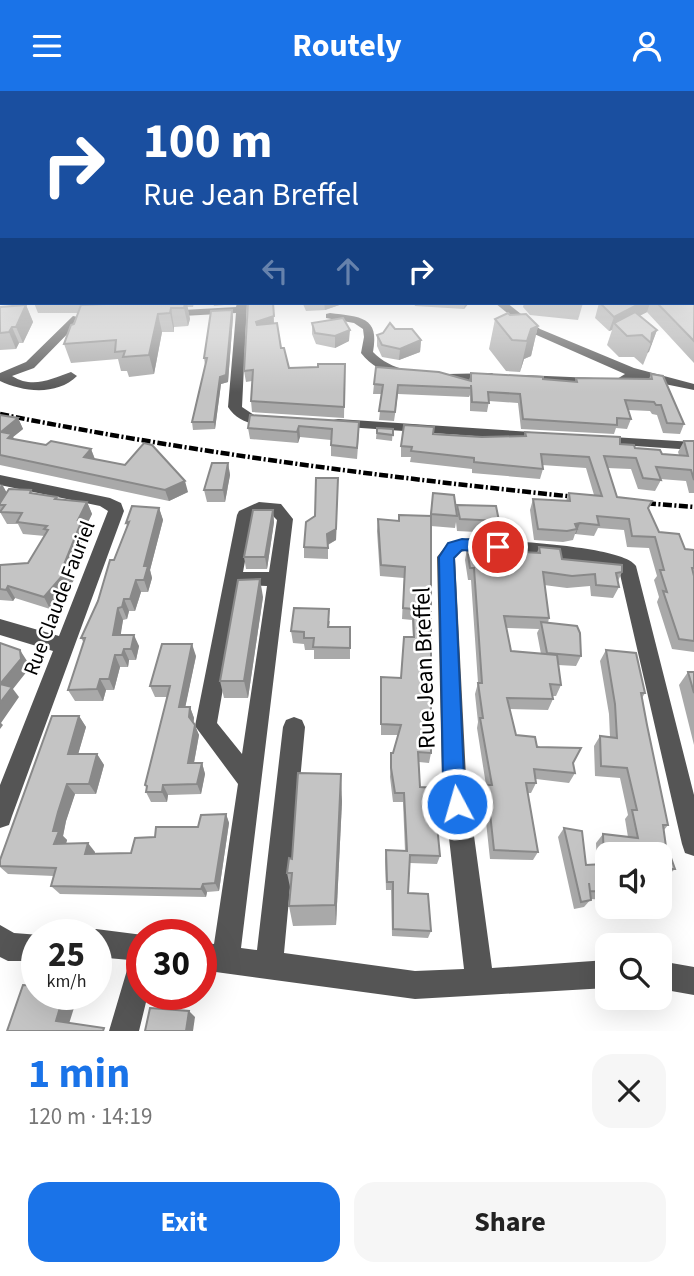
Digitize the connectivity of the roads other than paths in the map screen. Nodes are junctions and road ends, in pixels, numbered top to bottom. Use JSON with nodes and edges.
{"nodes":[{"id":1,"x":503,"y":305,"type":"edge"},
{"id":2,"x":242,"y":306,"type":"edge"},
{"id":3,"x":146,"y":314,"type":"edge"},
{"id":4,"x":330,"y":316,"type":"dead end"},
{"id":5,"x":91,"y":317,"type":"edge"},
{"id":6,"x":634,"y":373,"type":"junction"},
{"id":7,"x":71,"y":376,"type":"dead end"},
{"id":8,"x":2,"y":377,"type":"edge"},
{"id":9,"x":691,"y":391,"type":"edge"},
{"id":10,"x":292,"y":422,"type":"edge"},
{"id":11,"x":326,"y":422,"type":"edge"},
{"id":12,"x":559,"y":438,"type":"edge"},
{"id":13,"x":583,"y":439,"type":"edge"},
{"id":14,"x":694,"y":446,"type":"edge"},
{"id":15,"x":0,"y":479,"type":"edge"},
{"id":16,"x":233,"y":577,"type":"junction"},
{"id":17,"x":277,"y":579,"type":"junction"},
{"id":18,"x":0,"y":627,"type":"edge"},
{"id":19,"x":64,"y":646,"type":"junction"},
{"id":20,"x":294,"y":727,"type":"dead end"},
{"id":21,"x":250,"y":781,"type":"junction"},
{"id":22,"x":0,"y":816,"type":"edge"},
{"id":23,"x":694,"y":844,"type":"edge"},
{"id":24,"x":217,"y":943,"type":"edge"},
{"id":25,"x":3,"y":946,"type":"edge"},
{"id":26,"x":21,"y":947,"type":"edge"},
{"id":27,"x":217,"y":958,"type":"edge"},
{"id":28,"x":269,"y":967,"type":"junction"},
{"id":29,"x":595,"y":974,"type":"edge"},
{"id":30,"x":672,"y":977,"type":"edge"},
{"id":31,"x":694,"y":981,"type":"edge"},
{"id":32,"x":480,"y":983,"type":"junction"},
{"id":33,"x":130,"y":1010,"type":"edge"},
{"id":34,"x":124,"y":1031,"type":"edge"}],
"edges":[{"from":1,"to":6,"type":"street"},
{"from":2,"to":3,"type":"street"},
{"from":2,"to":10,"type":"street"},
{"from":4,"to":6,"type":"street"},
{"from":5,"to":8,"type":"street"},
{"from":6,"to":9,"type":"street"},
{"from":7,"to":8,"type":"street"},
{"from":11,"to":12,"type":"street"},
{"from":13,"to":14,"type":"street"},
{"from":15,"to":19,"type":"street","name":"Rue Claude Fauriel"},
{"from":16,"to":17,"type":"street"},
{"from":16,"to":17,"type":"street"},
{"from":16,"to":21,"type":"street"},
{"from":17,"to":21,"type":"street"},
{"from":18,"to":19,"type":"street"},
{"from":19,"to":22,"type":"street","name":"Rue Claude Fauriel"},
{"from":20,"to":28,"type":"street"},
{"from":21,"to":24,"type":"street"},
{"from":23,"to":32,"type":"street","name":"Rue Jean Breffel"},
{"from":25,"to":26,"type":"street"},
{"from":27,"to":28,"type":"street"},
{"from":28,"to":32,"type":"street"},
{"from":29,"to":32,"type":"street"},
{"from":30,"to":31,"type":"street"},
{"from":33,"to":34,"type":"street"}]}
